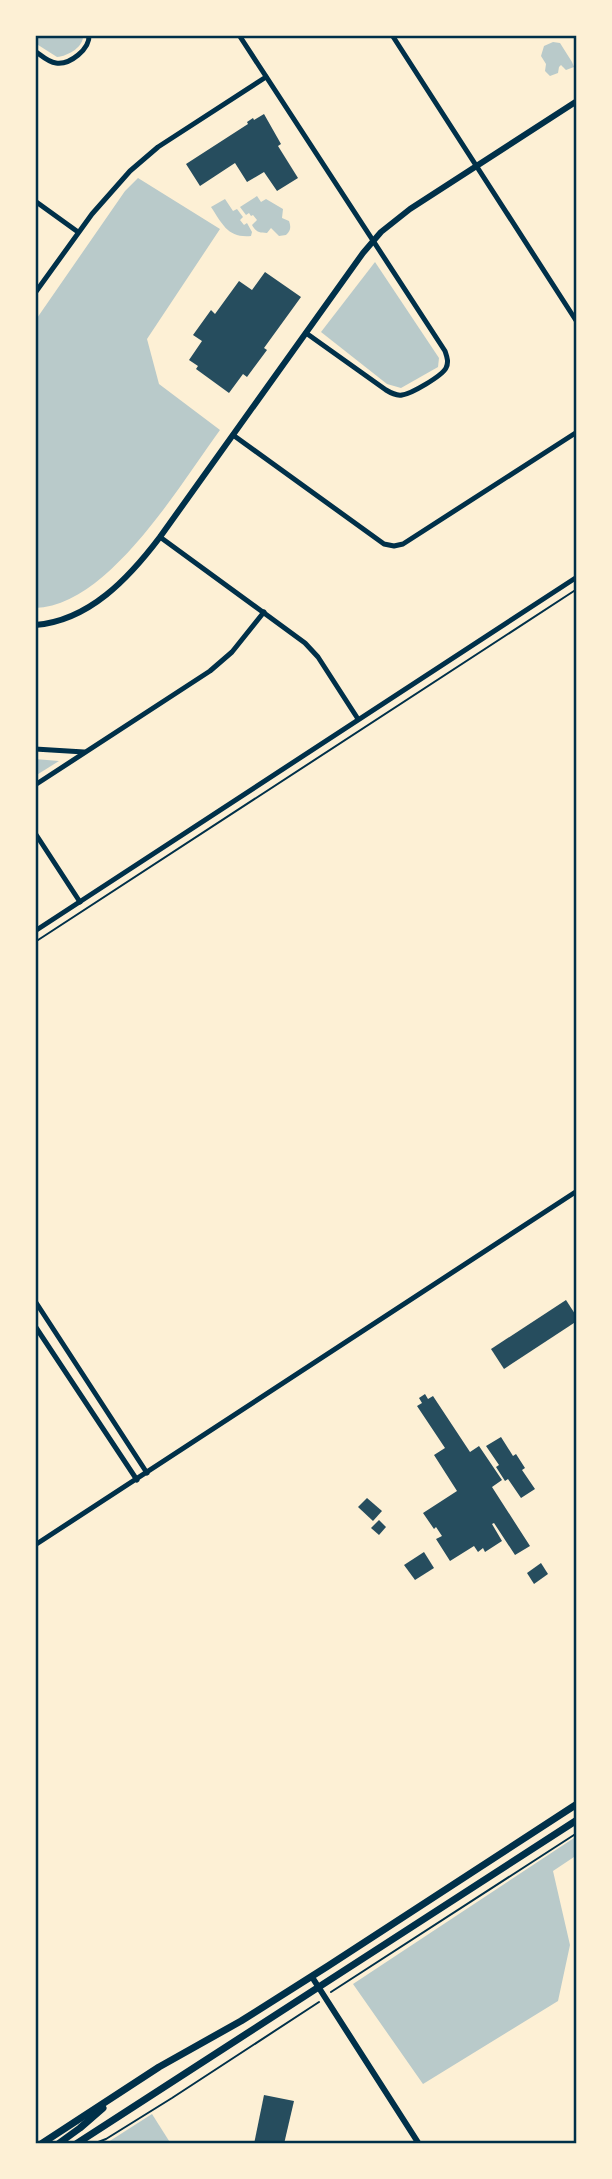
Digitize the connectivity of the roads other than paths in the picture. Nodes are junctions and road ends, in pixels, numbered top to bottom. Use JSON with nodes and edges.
{"nodes":[{"id":1,"x":89,"y":35,"type":"edge"},
{"id":2,"x":239,"y":35,"type":"edge"},
{"id":3,"x":393,"y":35,"type":"edge"},
{"id":4,"x":35,"y":51,"type":"edge"},
{"id":5,"x":266,"y":77,"type":"junction"},
{"id":6,"x":577,"y":100,"type":"edge"},
{"id":7,"x":477,"y":166,"type":"junction"},
{"id":8,"x":35,"y":201,"type":"edge"},
{"id":9,"x":78,"y":232,"type":"junction"},
{"id":10,"x":373,"y":241,"type":"junction"},
{"id":11,"x":35,"y":293,"type":"edge"},
{"id":12,"x":577,"y":322,"type":"edge"},
{"id":13,"x":306,"y":332,"type":"junction"},
{"id":14,"x":577,"y":432,"type":"edge"},
{"id":15,"x":233,"y":435,"type":"junction"},
{"id":16,"x":160,"y":537,"type":"junction"},
{"id":17,"x":577,"y":577,"type":"edge"},
{"id":18,"x":264,"y":612,"type":"junction"},
{"id":19,"x":35,"y":625,"type":"edge"},
{"id":20,"x":358,"y":719,"type":"junction"},
{"id":21,"x":35,"y":749,"type":"edge"},
{"id":22,"x":86,"y":752,"type":"junction"},
{"id":23,"x":35,"y":785,"type":"edge"},
{"id":24,"x":35,"y":833,"type":"edge"},
{"id":25,"x":80,"y":902,"type":"junction"},
{"id":26,"x":35,"y":931,"type":"edge"},
{"id":27,"x":577,"y":1191,"type":"edge"},
{"id":28,"x":35,"y":1301,"type":"edge"},
{"id":29,"x":35,"y":1326,"type":"edge"},
{"id":30,"x":148,"y":1473,"type":"junction"},
{"id":31,"x":137,"y":1480,"type":"junction"},
{"id":32,"x":35,"y":1545,"type":"edge"},
{"id":33,"x":577,"y":1804,"type":"edge"},
{"id":34,"x":577,"y":1819,"type":"edge"},
{"id":35,"x":312,"y":1977,"type":"junction"},
{"id":36,"x":319,"y":1988,"type":"junction"},
{"id":37,"x":122,"y":2091,"type":"junction"},
{"id":38,"x":41,"y":2144,"type":"edge"},
{"id":39,"x":58,"y":2144,"type":"edge"},
{"id":40,"x":76,"y":2144,"type":"edge"},
{"id":41,"x":419,"y":2144,"type":"edge"}],
"edges":[{"from":1,"to":4,"type":"street"},
{"from":2,"to":5,"type":"street"},
{"from":3,"to":7,"type":"street"},
{"from":5,"to":9,"type":"street"},
{"from":5,"to":10,"type":"street"},
{"from":6,"to":7,"type":"street"},
{"from":7,"to":10,"type":"street"},
{"from":7,"to":12,"type":"street"},
{"from":8,"to":9,"type":"street"},
{"from":9,"to":11,"type":"street"},
{"from":10,"to":13,"type":"street"},
{"from":10,"to":13,"type":"street"},
{"from":13,"to":15,"type":"street"},
{"from":14,"to":15,"type":"street"},
{"from":15,"to":16,"type":"street"},
{"from":16,"to":18,"type":"street"},
{"from":16,"to":19,"type":"street"},
{"from":17,"to":20,"type":"street"},
{"from":18,"to":20,"type":"street"},
{"from":18,"to":22,"type":"street"},
{"from":20,"to":25,"type":"street"},
{"from":21,"to":22,"type":"street"},
{"from":22,"to":23,"type":"street"},
{"from":24,"to":25,"type":"street"},
{"from":25,"to":26,"type":"street"},
{"from":27,"to":30,"type":"street"},
{"from":28,"to":30,"type":"street"},
{"from":29,"to":31,"type":"street"},
{"from":30,"to":31,"type":"street"},
{"from":31,"to":32,"type":"street"},
{"from":33,"to":35,"type":"main road"},
{"from":34,"to":36,"type":"main road"},
{"from":35,"to":36,"type":"street"},
{"from":35,"to":37,"type":"main road"},
{"from":36,"to":40,"type":"main road"},
{"from":36,"to":41,"type":"street"},
{"from":37,"to":38,"type":"main road"},
{"from":37,"to":39,"type":"main road"}]}
